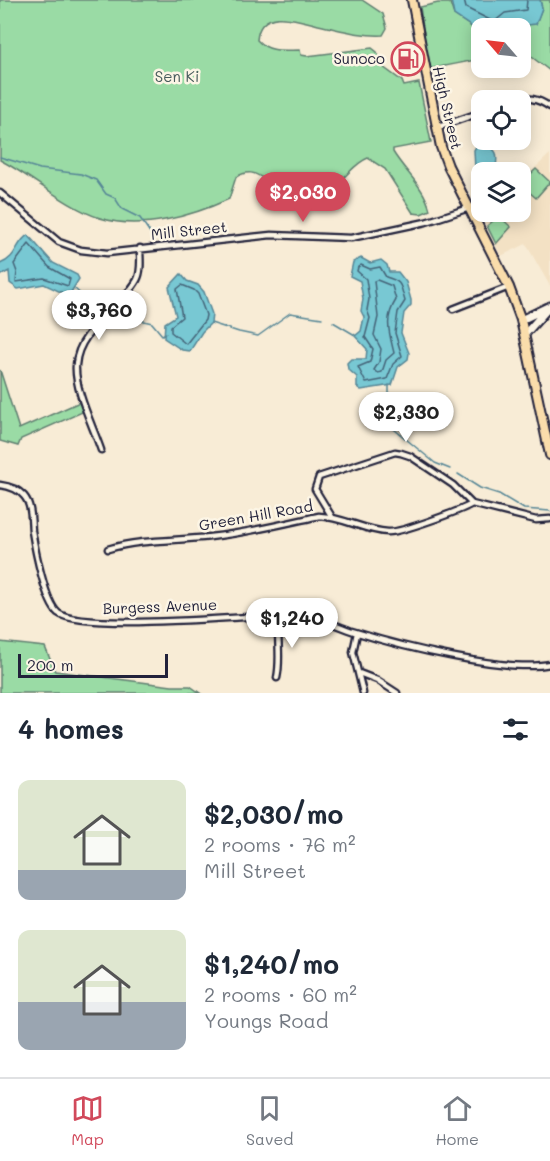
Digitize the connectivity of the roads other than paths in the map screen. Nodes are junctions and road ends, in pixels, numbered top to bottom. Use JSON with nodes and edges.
{"nodes":[{"id":1,"x":412,"y":0,"type":"edge"},
{"id":2,"x":531,"y":98,"type":"edge"},
{"id":3,"x":550,"y":107,"type":"edge"},
{"id":4,"x":471,"y":116,"type":"edge"},
{"id":5,"x":436,"y":128,"type":"junction"},
{"id":6,"x":0,"y":193,"type":"edge"},
{"id":7,"x":469,"y":208,"type":"junction"},
{"id":8,"x":140,"y":248,"type":"junction"},
{"id":9,"x":509,"y":287,"type":"junction"},
{"id":10,"x":550,"y":306,"type":"edge"},
{"id":11,"x":453,"y":309,"type":"dead end"},
{"id":12,"x":521,"y":320,"type":"junction"},
{"id":13,"x":526,"y":333,"type":"junction"},
{"id":14,"x":101,"y":450,"type":"dead end"},
{"id":15,"x":550,"y":456,"type":"edge"},
{"id":16,"x":0,"y":485,"type":"edge"},
{"id":17,"x":472,"y":504,"type":"junction"},
{"id":18,"x":332,"y":517,"type":"junction"},
{"id":19,"x":550,"y":519,"type":"edge"},
{"id":20,"x":108,"y":549,"type":"dead end"},
{"id":21,"x":280,"y":614,"type":"junction"},
{"id":22,"x":357,"y":633,"type":"junction"},
{"id":23,"x":550,"y":664,"type":"edge"},
{"id":24,"x":359,"y":673,"type":"junction"},
{"id":25,"x":277,"y":678,"type":"dead end"},
{"id":26,"x":363,"y":693,"type":"edge"},
{"id":27,"x":397,"y":693,"type":"edge"}],
"edges":[{"from":1,"to":5,"type":"main road","name":"High Street"},
{"from":2,"to":3,"type":"street"},
{"from":4,"to":5,"type":"street"},
{"from":5,"to":7,"type":"main road","name":"High Street"},
{"from":6,"to":8,"type":"street","name":"Mill Street"},
{"from":7,"to":8,"type":"street","name":"Mill Street"},
{"from":7,"to":9,"type":"main road","name":"High Street"},
{"from":8,"to":14,"type":"street"},
{"from":9,"to":11,"type":"street"},
{"from":9,"to":12,"type":"main road","name":"High Street"},
{"from":10,"to":12,"type":"street"},
{"from":10,"to":13,"type":"street"},
{"from":12,"to":13,"type":"main road","name":"High Street"},
{"from":13,"to":15,"type":"main road","name":"High Street"},
{"from":16,"to":21,"type":"street","name":"Burgess Avenue"},
{"from":17,"to":18,"type":"street","name":"Green Hill Road"},
{"from":17,"to":18,"type":"street"},
{"from":17,"to":19,"type":"street"},
{"from":18,"to":20,"type":"street","name":"Green Hill Road"},
{"from":21,"to":22,"type":"street","name":"Burgess Avenue"},
{"from":21,"to":25,"type":"street"},
{"from":22,"to":23,"type":"street","name":"Burgess Avenue"},
{"from":22,"to":24,"type":"street"},
{"from":24,"to":26,"type":"street"},
{"from":24,"to":27,"type":"street"}]}
